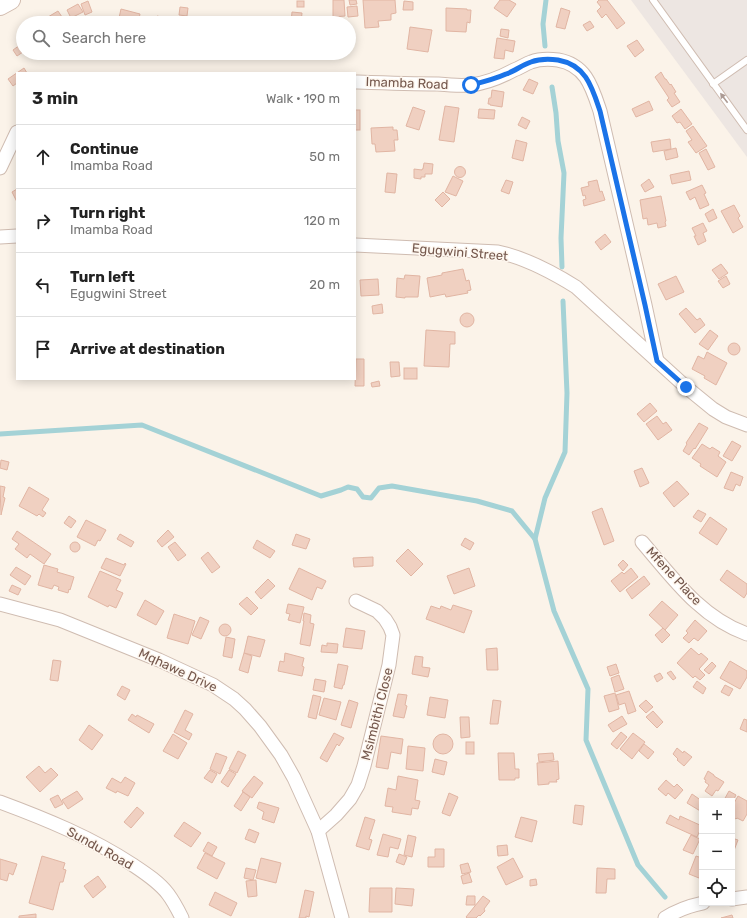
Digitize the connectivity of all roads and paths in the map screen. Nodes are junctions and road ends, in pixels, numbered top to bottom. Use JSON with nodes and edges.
{"nodes":[{"id":1,"x":11,"y":0,"type":"edge"},
{"id":2,"x":653,"y":0,"type":"edge"},
{"id":3,"x":0,"y":6,"type":"edge"},
{"id":4,"x":747,"y":60,"type":"edge"},
{"id":5,"x":356,"y":82,"type":"edge"},
{"id":6,"x":713,"y":84,"type":"junction"},
{"id":7,"x":747,"y":130,"type":"edge"},
{"id":8,"x":16,"y":134,"type":"edge"},
{"id":9,"x":0,"y":168,"type":"edge"},
{"id":10,"x":16,"y":236,"type":"edge"},
{"id":11,"x":0,"y":237,"type":"edge"},
{"id":12,"x":356,"y":245,"type":"edge"},
{"id":13,"x":657,"y":361,"type":"junction"},
{"id":14,"x":747,"y":424,"type":"edge"},
{"id":15,"x":642,"y":542,"type":"dead end"},
{"id":16,"x":356,"y":600,"type":"dead end"},
{"id":17,"x":0,"y":604,"type":"edge"},
{"id":18,"x":747,"y":634,"type":"edge"},
{"id":19,"x":0,"y":802,"type":"edge"},
{"id":20,"x":318,"y":831,"type":"junction"},
{"id":21,"x":747,"y":897,"type":"edge"},
{"id":22,"x":735,"y":898,"type":"edge"},
{"id":23,"x":699,"y":904,"type":"edge"},
{"id":24,"x":182,"y":918,"type":"edge"},
{"id":25,"x":342,"y":918,"type":"edge"},
{"id":26,"x":665,"y":918,"type":"edge"}],
"edges":[{"from":1,"to":3,"type":"main road"},
{"from":2,"to":6,"type":"lane"},
{"from":4,"to":6,"type":"lane"},
{"from":5,"to":13,"type":"street","name":"Imamba Road"},
{"from":7,"to":6,"type":"lane","one_way":true},
{"from":8,"to":9,"type":"street"},
{"from":10,"to":11,"type":"street"},
{"from":12,"to":13,"type":"street","name":"Egugwini Street"},
{"from":13,"to":14,"type":"street","name":"Egugwini Street"},
{"from":15,"to":18,"type":"street","name":"Mfene Place"},
{"from":16,"to":20,"type":"street","name":"Msimbithi Close"},
{"from":17,"to":20,"type":"street","name":"Mqhawe Drive"},
{"from":19,"to":24,"type":"street","name":"Sundu Road"},
{"from":20,"to":25,"type":"street","name":"Mqhawe Drive"},
{"from":21,"to":22,"type":"street"},
{"from":23,"to":26,"type":"street"}]}
